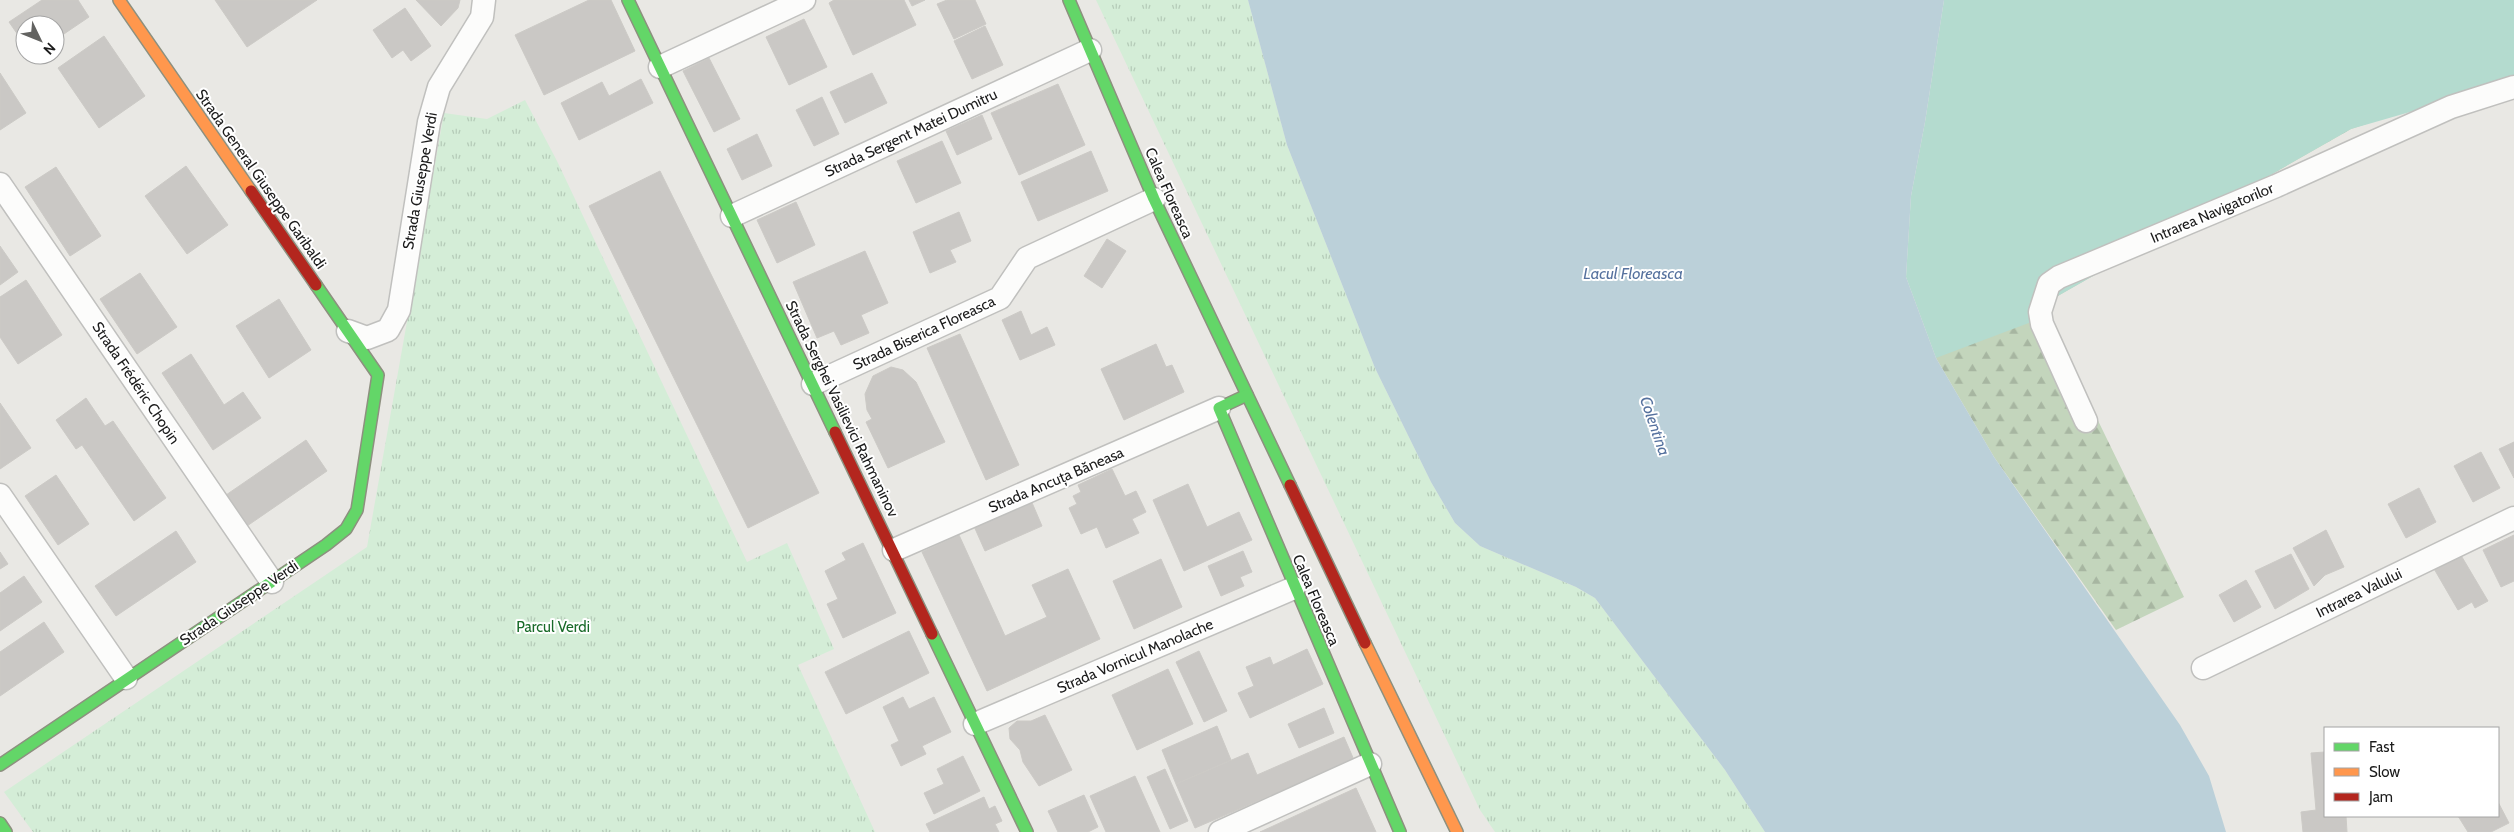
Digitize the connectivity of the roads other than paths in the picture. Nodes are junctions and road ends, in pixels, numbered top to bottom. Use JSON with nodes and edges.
{"nodes":[{"id":1,"x":119,"y":0,"type":"edge"},
{"id":2,"x":484,"y":0,"type":"edge"},
{"id":3,"x":628,"y":0,"type":"edge"},
{"id":4,"x":804,"y":0,"type":"edge"},
{"id":5,"x":1069,"y":0,"type":"edge"},
{"id":6,"x":1090,"y":50,"type":"junction"},
{"id":7,"x":660,"y":67,"type":"junction"},
{"id":8,"x":2514,"y":87,"type":"edge"},
{"id":9,"x":0,"y":184,"type":"edge"},
{"id":10,"x":1154,"y":199,"type":"junction"},
{"id":11,"x":732,"y":216,"type":"junction"},
{"id":12,"x":348,"y":331,"type":"junction"},
{"id":13,"x":378,"y":375,"type":"joint"},
{"id":14,"x":813,"y":384,"type":"junction"},
{"id":15,"x":1247,"y":395,"type":"junction"},
{"id":16,"x":1219,"y":408,"type":"junction"},
{"id":17,"x":1247,"y":414,"type":"junction"},
{"id":18,"x":2086,"y":422,"type":"dead end"},
{"id":19,"x":1229,"y":433,"type":"junction"},
{"id":20,"x":0,"y":495,"type":"edge"},
{"id":21,"x":2514,"y":518,"type":"edge"},
{"id":22,"x":894,"y":550,"type":"junction"},
{"id":23,"x":272,"y":582,"type":"junction"},
{"id":24,"x":1294,"y":588,"type":"junction"},
{"id":25,"x":2203,"y":668,"type":"dead end"},
{"id":26,"x":126,"y":678,"type":"junction"},
{"id":27,"x":975,"y":724,"type":"junction"},
{"id":28,"x":1370,"y":764,"type":"junction"},
{"id":29,"x":0,"y":765,"type":"edge"},
{"id":30,"x":0,"y":823,"type":"edge"},
{"id":31,"x":6,"y":832,"type":"edge"},
{"id":32,"x":1027,"y":832,"type":"edge"},
{"id":33,"x":1220,"y":832,"type":"edge"},
{"id":34,"x":1400,"y":832,"type":"edge"},
{"id":35,"x":1457,"y":832,"type":"edge"}],
"edges":[{"from":1,"to":12,"type":"street","name":"Strada General Giuseppe Garibaldi"},
{"from":2,"to":12,"type":"street","name":"Strada Giuseppe Verdi"},
{"from":3,"to":7,"type":"street","name":"Strada Serghei Vasilievici Rahmaninov"},
{"from":4,"to":7,"type":"street"},
{"from":5,"to":6,"type":"street","name":"Calea Floreasca"},
{"from":6,"to":10,"type":"street","name":"Calea Floreasca"},
{"from":6,"to":11,"type":"street","name":"Strada Sergent Matei Dumitru"},
{"from":7,"to":11,"type":"street","name":"Strada Serghei Vasilievici Rahmaninov"},
{"from":8,"to":18,"type":"street","name":"Intrarea Navigatorilor"},
{"from":9,"to":23,"type":"street","name":"Strada Frédéric Chopin"},
{"from":10,"to":14,"type":"street","name":"Strada Biserica Floreasca"},
{"from":10,"to":15,"type":"street","name":"Calea Floreasca"},
{"from":11,"to":14,"type":"street","name":"Strada Serghei Vasilievici Rahmaninov"},
{"from":12,"to":13,"type":"street","name":"Strada General Giuseppe Garibaldi"},
{"from":13,"to":23,"type":"street","name":"Strada Giuseppe Verdi"},
{"from":14,"to":22,"type":"street","name":"Strada Serghei Vasilievici Rahmaninov"},
{"from":15,"to":16,"type":"street"},
{"from":15,"to":17,"type":"street","name":"Calea Floreasca"},
{"from":16,"to":19,"type":"street","name":"Calea Floreasca"},
{"from":16,"to":22,"type":"street","name":"Strada Ancuța Băneasa"},
{"from":17,"to":19,"type":"street"},
{"from":17,"to":35,"type":"street","name":"Calea Floreasca"},
{"from":19,"to":24,"type":"street","name":"Calea Floreasca"},
{"from":20,"to":26,"type":"street"},
{"from":21,"to":25,"type":"street","name":"Intrarea Valului"},
{"from":22,"to":27,"type":"street","name":"Strada Serghei Vasilievici Rahmaninov"},
{"from":23,"to":26,"type":"street","name":"Strada Giuseppe Verdi"},
{"from":24,"to":27,"type":"street","name":"Strada Vornicul Manolache"},
{"from":24,"to":28,"type":"street","name":"Calea Floreasca"},
{"from":26,"to":29,"type":"street","name":"Strada Giuseppe Verdi"},
{"from":27,"to":32,"type":"street","name":"Strada Serghei Vasilievici Rahmaninov"},
{"from":28,"to":33,"type":"street"},
{"from":28,"to":34,"type":"street","name":"Calea Floreasca"},
{"from":30,"to":31,"type":"street"}]}
